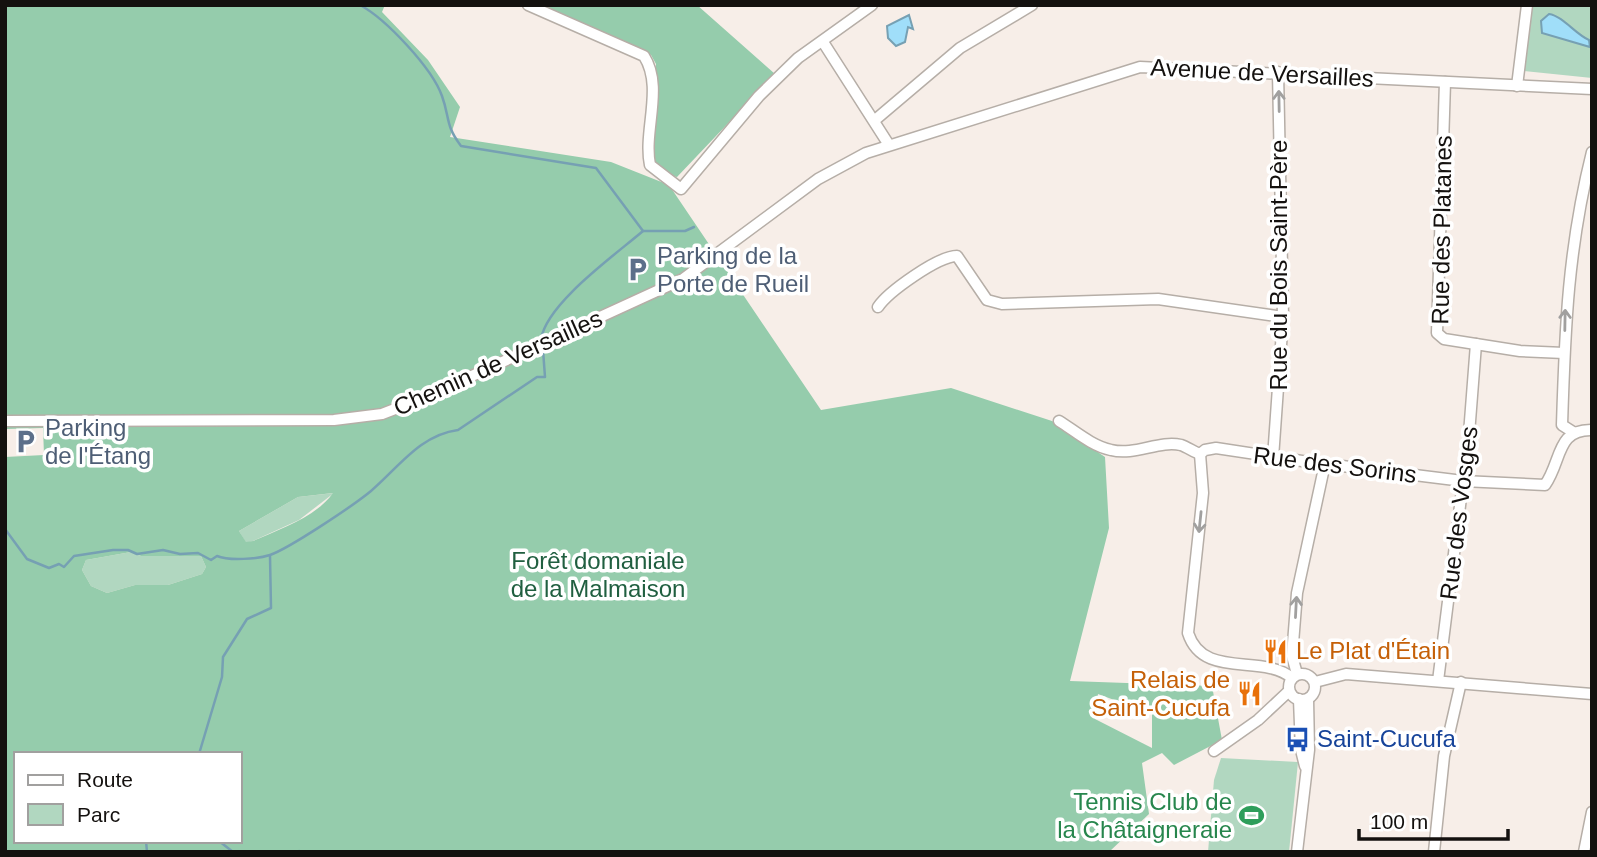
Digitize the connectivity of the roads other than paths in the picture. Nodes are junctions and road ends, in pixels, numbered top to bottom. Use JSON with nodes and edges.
{"nodes":[{"id":1,"x":528,"y":5,"type":"edge"},
{"id":2,"x":872,"y":5,"type":"edge"},
{"id":3,"x":1032,"y":5,"type":"edge"},
{"id":4,"x":1527,"y":5,"type":"edge"},
{"id":5,"x":823,"y":42,"type":"junction"},
{"id":6,"x":1279,"y":72,"type":"junction"},
{"id":7,"x":1445,"y":82,"type":"junction"},
{"id":8,"x":1517,"y":86,"type":"junction"},
{"id":9,"x":1592,"y":89,"type":"edge"},
{"id":10,"x":875,"y":120,"type":"junction"},
{"id":11,"x":889,"y":145,"type":"junction"},
{"id":12,"x":1592,"y":152,"type":"edge"},
{"id":13,"x":758,"y":225,"type":"joint"},
{"id":14,"x":878,"y":307,"type":"dead end"},
{"id":15,"x":1283,"y":317,"type":"junction"},
{"id":16,"x":1476,"y":344,"type":"junction"},
{"id":17,"x":1564,"y":353,"type":"junction"},
{"id":18,"x":5,"y":421,"type":"edge"},
{"id":19,"x":1059,"y":421,"type":"dead end"},
{"id":20,"x":1592,"y":430,"type":"edge"},
{"id":21,"x":1573,"y":432,"type":"junction"},
{"id":22,"x":1200,"y":454,"type":"junction"},
{"id":23,"x":1273,"y":458,"type":"junction"},
{"id":24,"x":1324,"y":468,"type":"junction"},
{"id":25,"x":1463,"y":481,"type":"junction"},
{"id":26,"x":1295,"y":676,"type":"junction"},
{"id":27,"x":1438,"y":681,"type":"junction"},
{"id":28,"x":1315,"y":682,"type":"junction"},
{"id":29,"x":1461,"y":682,"type":"junction"},
{"id":30,"x":1289,"y":691,"type":"junction"},
{"id":31,"x":1592,"y":694,"type":"edge"},
{"id":32,"x":1304,"y":699,"type":"junction"},
{"id":33,"x":1214,"y":751,"type":"dead end"},
{"id":34,"x":1592,"y":812,"type":"edge"},
{"id":35,"x":1297,"y":852,"type":"edge"},
{"id":36,"x":1434,"y":852,"type":"edge"},
{"id":37,"x":1584,"y":852,"type":"edge"}],
"edges":[{"from":1,"to":5,"type":"street"},
{"from":2,"to":5,"type":"street"},
{"from":3,"to":10,"type":"street"},
{"from":4,"to":8,"type":"street"},
{"from":5,"to":10,"type":"street"},
{"from":6,"to":7,"type":"street","name":"Avenue de Versailles"},
{"from":6,"to":11,"type":"street","name":"Avenue de Versailles"},
{"from":15,"to":6,"type":"street","name":"Rue du Bois Saint-Père","one_way":true},
{"from":7,"to":8,"type":"street","name":"Avenue de Versailles"},
{"from":7,"to":16,"type":"street","name":"Rue des Platanes"},
{"from":8,"to":9,"type":"street","name":"Avenue de Versailles"},
{"from":10,"to":11,"type":"street"},
{"from":11,"to":13,"type":"street","name":"Avenue de Versailles"},
{"from":17,"to":12,"type":"street","one_way":true},
{"from":13,"to":18,"type":"street","name":"Chemin de Versailles"},
{"from":14,"to":15,"type":"street"},
{"from":15,"to":23,"type":"street","name":"Rue du Bois Saint-Père"},
{"from":16,"to":17,"type":"street","name":"Rue des Platanes"},
{"from":16,"to":25,"type":"street","name":"Rue des Vosges"},
{"from":17,"to":21,"type":"street"},
{"from":19,"to":22,"type":"street","name":"Rue des Sorins"},
{"from":20,"to":21,"type":"street"},
{"from":21,"to":25,"type":"street","name":"Rue des Sorins"},
{"from":22,"to":23,"type":"street","name":"Rue des Sorins"},
{"from":22,"to":26,"type":"street","one_way":true},
{"from":23,"to":24,"type":"street","name":"Rue des Sorins"},
{"from":24,"to":25,"type":"street","name":"Rue des Sorins"},
{"from":26,"to":24,"type":"street","one_way":true},
{"from":25,"to":27,"type":"street","name":"Rue des Vosges"},
{"from":26,"to":28,"type":"street"},
{"from":26,"to":30,"type":"street"},
{"from":27,"to":28,"type":"street"},
{"from":27,"to":29,"type":"street"},
{"from":28,"to":32,"type":"street"},
{"from":29,"to":31,"type":"street"},
{"from":29,"to":36,"type":"street"},
{"from":30,"to":32,"type":"street"},
{"from":30,"to":33,"type":"street"},
{"from":32,"to":35,"type":"street"},
{"from":34,"to":37,"type":"street"}]}
